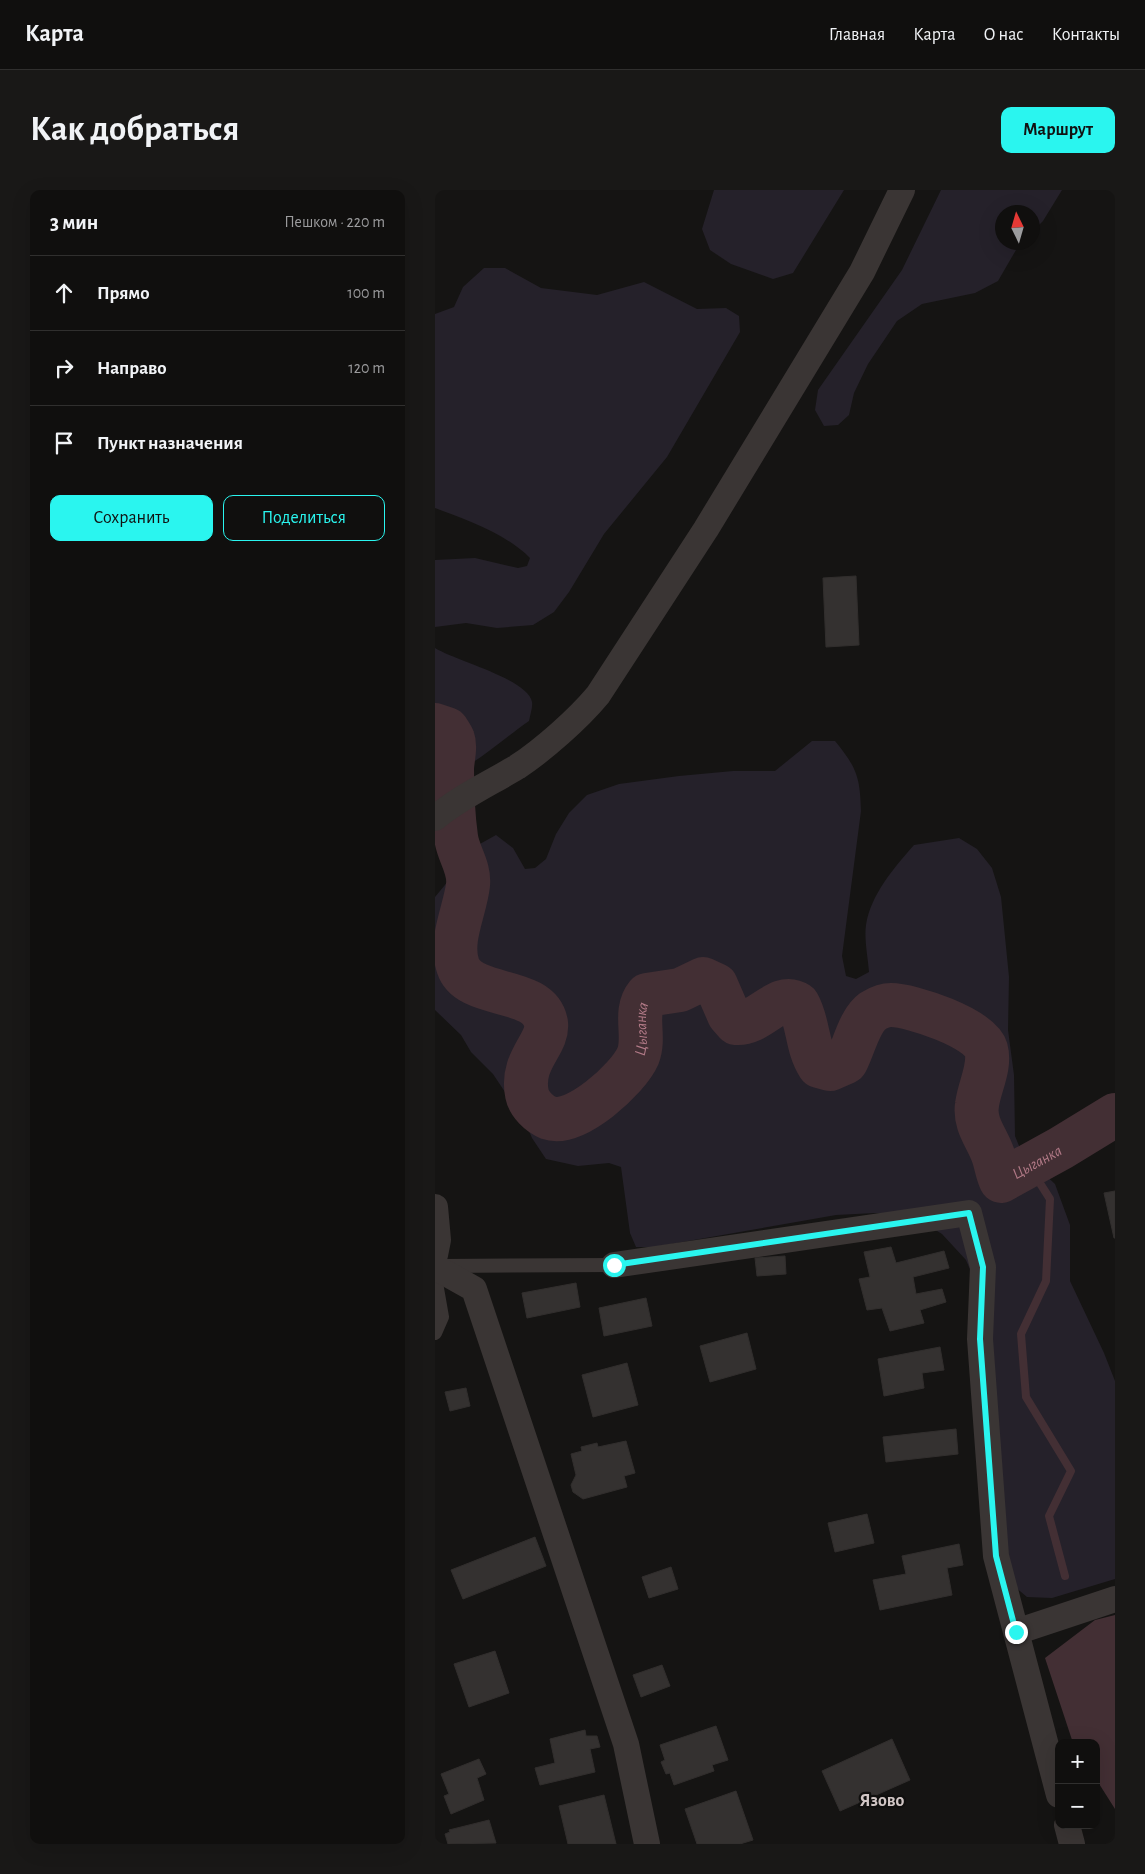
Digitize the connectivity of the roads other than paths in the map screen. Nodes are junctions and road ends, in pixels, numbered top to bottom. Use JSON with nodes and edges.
{"nodes":[{"id":1,"x":902,"y":190,"type":"edge"},
{"id":2,"x":435,"y":818,"type":"edge"},
{"id":3,"x":435,"y":1207,"type":"edge"},
{"id":4,"x":435,"y":1255,"type":"edge"},
{"id":5,"x":614,"y":1265,"type":"joint"},
{"id":6,"x":435,"y":1267,"type":"edge"},
{"id":7,"x":435,"y":1277,"type":"edge"},
{"id":8,"x":435,"y":1333,"type":"edge"},
{"id":9,"x":1115,"y":1599,"type":"edge"},
{"id":10,"x":1016,"y":1632,"type":"junction"},
{"id":11,"x":1056,"y":1784,"type":"edge"},
{"id":12,"x":1068,"y":1829,"type":"edge"},
{"id":13,"x":647,"y":1844,"type":"edge"},
{"id":14,"x":1072,"y":1844,"type":"edge"}],
"edges":[{"from":1,"to":2,"type":"street"},
{"from":3,"to":4,"type":"street"},
{"from":5,"to":6,"type":"lane"},
{"from":5,"to":10,"type":"street"},
{"from":6,"to":13,"type":"street"},
{"from":7,"to":8,"type":"lane"},
{"from":9,"to":10,"type":"street"},
{"from":10,"to":11,"type":"street"},
{"from":12,"to":14,"type":"street"}]}
